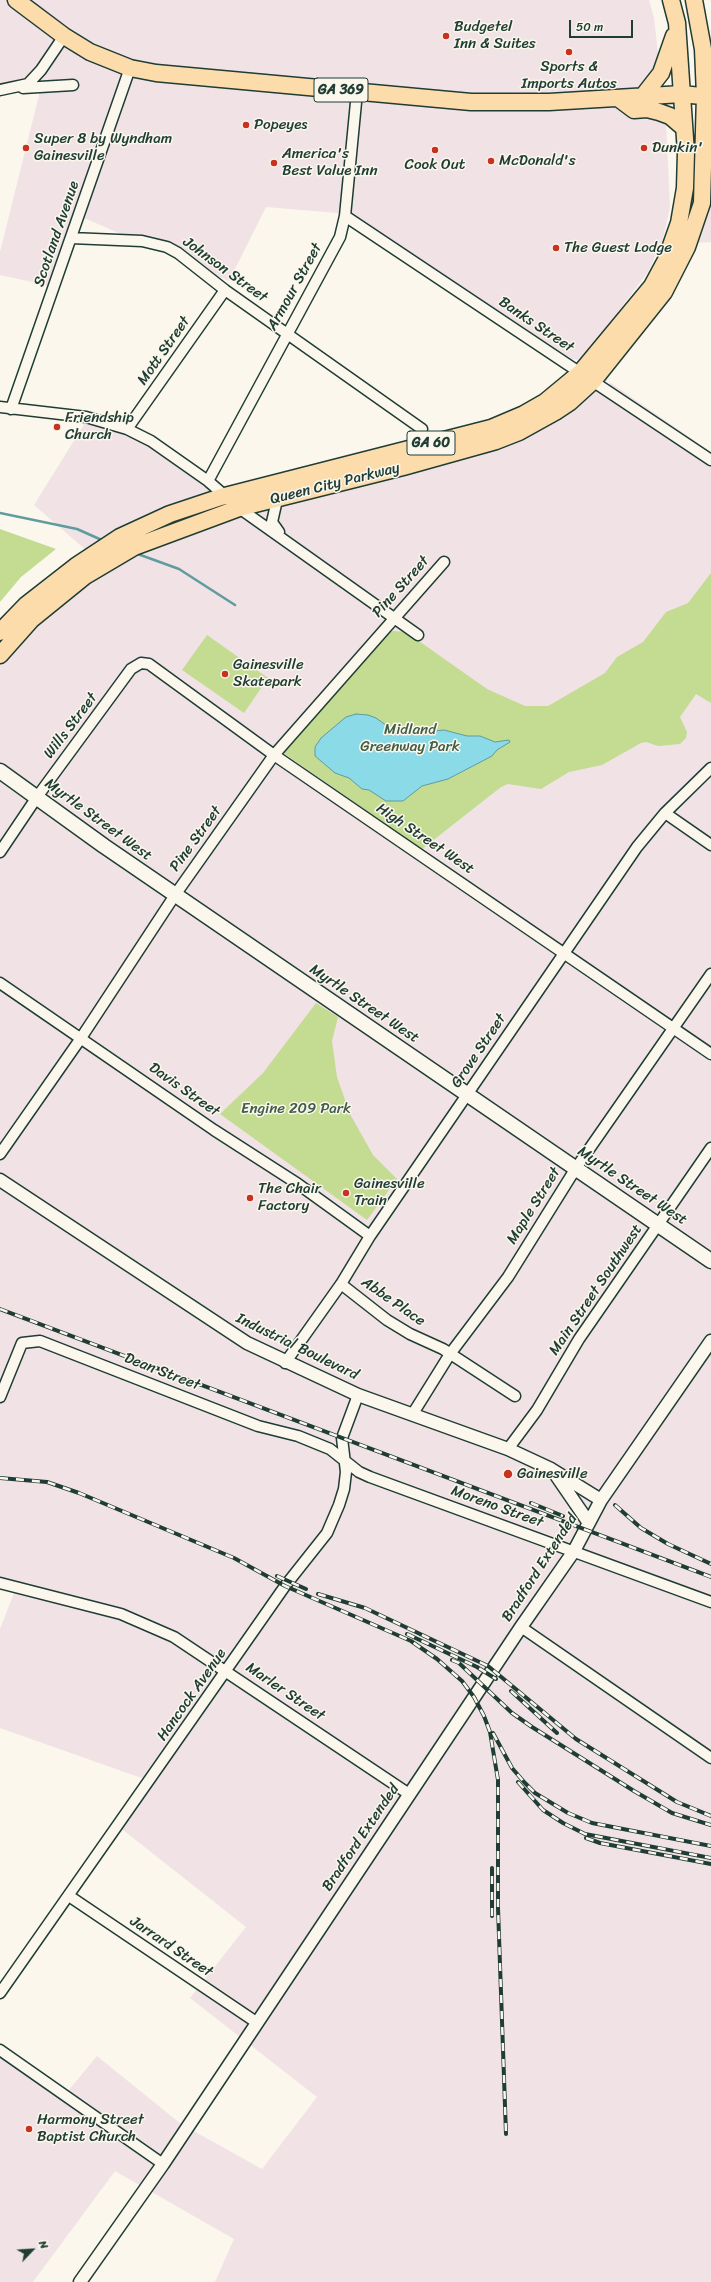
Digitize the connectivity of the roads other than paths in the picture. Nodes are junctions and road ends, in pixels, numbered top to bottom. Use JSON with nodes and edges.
{"nodes":[{"id":1,"x":16,"y":0,"type":"edge"},
{"id":2,"x":671,"y":0,"type":"edge"},
{"id":3,"x":694,"y":0,"type":"edge"},
{"id":4,"x":677,"y":29,"type":"junction"},
{"id":5,"x":64,"y":36,"type":"junction"},
{"id":6,"x":707,"y":61,"type":"edge"},
{"id":7,"x":130,"y":68,"type":"junction"},
{"id":8,"x":73,"y":85,"type":"dead end"},
{"id":9,"x":3,"y":89,"type":"edge"},
{"id":10,"x":357,"y":92,"type":"junction"},
{"id":11,"x":682,"y":94,"type":"junction"},
{"id":12,"x":709,"y":95,"type":"edge"},
{"id":13,"x":643,"y":96,"type":"junction"},
{"id":14,"x":618,"y":98,"type":"junction"},
{"id":15,"x":684,"y":128,"type":"junction"},
{"id":16,"x":345,"y":216,"type":"junction"},
{"id":17,"x":71,"y":238,"type":"junction"},
{"id":18,"x":225,"y":290,"type":"junction"},
{"id":19,"x":287,"y":333,"type":"junction"},
{"id":20,"x":587,"y":377,"type":"junction"},
{"id":21,"x":0,"y":407,"type":"edge"},
{"id":22,"x":11,"y":409,"type":"junction"},
{"id":23,"x":127,"y":429,"type":"junction"},
{"id":24,"x":422,"y":429,"type":"dead end"},
{"id":25,"x":711,"y":460,"type":"edge"},
{"id":26,"x":208,"y":481,"type":"junction"},
{"id":27,"x":224,"y":496,"type":"junction"},
{"id":28,"x":277,"y":500,"type":"junction"},
{"id":29,"x":239,"y":508,"type":"junction"},
{"id":30,"x":283,"y":537,"type":"junction"},
{"id":31,"x":444,"y":562,"type":"dead end"},
{"id":32,"x":394,"y":616,"type":"junction"},
{"id":33,"x":0,"y":632,"type":"edge"},
{"id":34,"x":418,"y":635,"type":"dead end"},
{"id":35,"x":0,"y":655,"type":"edge"},
{"id":36,"x":126,"y":677,"type":"joint"},
{"id":37,"x":274,"y":755,"type":"junction"},
{"id":38,"x":711,"y":768,"type":"edge"},
{"id":39,"x":0,"y":771,"type":"edge"},
{"id":40,"x":37,"y":797,"type":"junction"},
{"id":41,"x":665,"y":813,"type":"junction"},
{"id":42,"x":711,"y":845,"type":"edge"},
{"id":43,"x":0,"y":852,"type":"edge"},
{"id":44,"x":175,"y":895,"type":"junction"},
{"id":45,"x":565,"y":952,"type":"junction"},
{"id":46,"x":711,"y":974,"type":"edge"},
{"id":47,"x":0,"y":983,"type":"edge"},
{"id":48,"x":674,"y":1028,"type":"junction"},
{"id":49,"x":81,"y":1038,"type":"junction"},
{"id":50,"x":711,"y":1054,"type":"edge"},
{"id":51,"x":467,"y":1095,"type":"junction"},
{"id":52,"x":711,"y":1148,"type":"edge"},
{"id":53,"x":0,"y":1154,"type":"edge"},
{"id":54,"x":576,"y":1168,"type":"junction"},
{"id":55,"x":2,"y":1183,"type":"edge"},
{"id":56,"x":658,"y":1225,"type":"junction"},
{"id":57,"x":370,"y":1236,"type":"junction"},
{"id":58,"x":711,"y":1261,"type":"edge"},
{"id":59,"x":341,"y":1284,"type":"junction"},
{"id":60,"x":711,"y":1341,"type":"edge"},
{"id":61,"x":450,"y":1354,"type":"junction"},
{"id":62,"x":285,"y":1363,"type":"junction"},
{"id":63,"x":358,"y":1395,"type":"junction"},
{"id":64,"x":515,"y":1396,"type":"dead end"},
{"id":65,"x":0,"y":1397,"type":"edge"},
{"id":66,"x":412,"y":1415,"type":"junction"},
{"id":67,"x":508,"y":1449,"type":"junction"},
{"id":68,"x":343,"y":1459,"type":"junction"},
{"id":69,"x":552,"y":1469,"type":"junction"},
{"id":70,"x":601,"y":1500,"type":"junction"},
{"id":71,"x":589,"y":1523,"type":"junction"},
{"id":72,"x":574,"y":1551,"type":"junction"},
{"id":73,"x":0,"y":1583,"type":"edge"},
{"id":74,"x":711,"y":1602,"type":"edge"},
{"id":75,"x":520,"y":1627,"type":"junction"},
{"id":76,"x":227,"y":1671,"type":"junction"},
{"id":77,"x":711,"y":1758,"type":"edge"},
{"id":78,"x":410,"y":1794,"type":"junction"},
{"id":79,"x":69,"y":1896,"type":"junction"},
{"id":80,"x":0,"y":1993,"type":"edge"},
{"id":81,"x":256,"y":2022,"type":"junction"},
{"id":82,"x":0,"y":2050,"type":"edge"},
{"id":83,"x":162,"y":2164,"type":"junction"},
{"id":84,"x":80,"y":2282,"type":"edge"}],
"edges":[{"from":1,"to":5,"type":"main road","number":"GA 369"},
{"from":2,"to":4,"type":"main road","name":"Queen City Parkway"},
{"from":3,"to":6,"type":"main road","name":"Queen City Parkway"},
{"from":4,"to":11,"type":"main road","name":"Queen City Parkway"},
{"from":4,"to":13,"type":"main road"},
{"from":5,"to":7,"type":"main road","number":"GA 369"},
{"from":5,"to":9,"type":"street"},
{"from":6,"to":12,"type":"main road","name":"Queen City Parkway"},
{"from":7,"to":10,"type":"main road","number":"GA 369"},
{"from":7,"to":17,"type":"street","name":"Scotland Avenue"},
{"from":8,"to":9,"type":"street"},
{"from":10,"to":14,"type":"main road","number":"GA 369"},
{"from":10,"to":16,"type":"street","name":"Armour Street"},
{"from":11,"to":12,"type":"main road","number":"GA 369"},
{"from":11,"to":13,"type":"main road","number":"GA 369"},
{"from":11,"to":15,"type":"main road","name":"Queen City Parkway","number":"GA 60"},
{"from":12,"to":20,"type":"main road","name":"Queen City Parkway","number":"GA 60"},
{"from":13,"to":14,"type":"main road","number":"GA 369"},
{"from":14,"to":15,"type":"main road"},
{"from":15,"to":20,"type":"main road","name":"Queen City Parkway","number":"GA 60"},
{"from":16,"to":19,"type":"street","name":"Armour Street"},
{"from":16,"to":20,"type":"street","name":"Banks Street"},
{"from":17,"to":18,"type":"street","name":"Johnson Street"},
{"from":17,"to":22,"type":"street","name":"Scotland Avenue"},
{"from":18,"to":19,"type":"street","name":"Johnson Street"},
{"from":18,"to":23,"type":"street","name":"Mott Street"},
{"from":19,"to":24,"type":"street","name":"Johnson Street"},
{"from":19,"to":26,"type":"street","name":"Armour Street"},
{"from":20,"to":25,"type":"street","name":"Banks Street"},
{"from":20,"to":27,"type":"main road","name":"Queen City Parkway","number":"GA 60"},
{"from":20,"to":28,"type":"main road","name":"Queen City Parkway","number":"GA 60"},
{"from":21,"to":22,"type":"street"},
{"from":22,"to":23,"type":"street"},
{"from":23,"to":26,"type":"street"},
{"from":26,"to":27,"type":"street"},
{"from":27,"to":29,"type":"street"},
{"from":27,"to":33,"type":"main road","name":"Queen City Parkway","number":"GA 60"},
{"from":28,"to":29,"type":"main road","name":"Queen City Parkway","number":"GA 60"},
{"from":28,"to":30,"type":"street"},
{"from":29,"to":30,"type":"street"},
{"from":29,"to":35,"type":"main road","name":"Queen City Parkway","number":"GA 60"},
{"from":30,"to":32,"type":"street"},
{"from":31,"to":32,"type":"street","name":"Pine Street"},
{"from":32,"to":34,"type":"street"},
{"from":32,"to":37,"type":"street","name":"Pine Street"},
{"from":36,"to":37,"type":"street","name":"High Street West"},
{"from":36,"to":40,"type":"street","name":"Wills Street"},
{"from":37,"to":44,"type":"street","name":"Pine Street"},
{"from":37,"to":45,"type":"street","name":"High Street West"},
{"from":38,"to":41,"type":"street","name":"Grove Street"},
{"from":39,"to":40,"type":"main road","name":"Myrtle Street West"},
{"from":40,"to":43,"type":"street","name":"Wills Street"},
{"from":40,"to":44,"type":"main road","name":"Myrtle Street West"},
{"from":41,"to":42,"type":"street"},
{"from":41,"to":45,"type":"street","name":"Grove Street"},
{"from":44,"to":49,"type":"street","name":"Pine Street"},
{"from":44,"to":51,"type":"main road","name":"Myrtle Street West"},
{"from":45,"to":48,"type":"street","name":"High Street West"},
{"from":45,"to":51,"type":"street","name":"Grove Street"},
{"from":46,"to":48,"type":"street","name":"Maple Street"},
{"from":47,"to":49,"type":"street","name":"Davis Street"},
{"from":48,"to":50,"type":"street","name":"High Street West"},
{"from":48,"to":54,"type":"street","name":"Maple Street"},
{"from":49,"to":53,"type":"street","name":"Pine Street"},
{"from":49,"to":57,"type":"street","name":"Davis Street"},
{"from":51,"to":54,"type":"main road","name":"Myrtle Street West"},
{"from":51,"to":57,"type":"street","name":"Grove Street"},
{"from":52,"to":56,"type":"street","name":"Main Street Southwest"},
{"from":54,"to":56,"type":"main road","name":"Myrtle Street West"},
{"from":54,"to":61,"type":"street","name":"Maple Street"},
{"from":55,"to":62,"type":"street","name":"Industrial Boulevard"},
{"from":56,"to":58,"type":"main road","name":"Myrtle Street West"},
{"from":56,"to":67,"type":"street","name":"Main Street Southwest"},
{"from":57,"to":59,"type":"street","name":"Grove Street"},
{"from":59,"to":61,"type":"street","name":"Abbe Place"},
{"from":59,"to":62,"type":"street","name":"Grove Street"},
{"from":60,"to":70,"type":"street","name":"Bradford Extended"},
{"from":61,"to":64,"type":"street","name":"Abbe Place"},
{"from":61,"to":66,"type":"street","name":"Maple Street"},
{"from":62,"to":63,"type":"street","name":"Industrial Boulevard"},
{"from":63,"to":66,"type":"street","name":"Industrial Boulevard"},
{"from":63,"to":68,"type":"street","name":"Hancock Avenue"},
{"from":65,"to":68,"type":"street","name":"Dean Street"},
{"from":66,"to":67,"type":"street","name":"Industrial Boulevard"},
{"from":67,"to":69,"type":"street","name":"Industrial Boulevard"},
{"from":68,"to":72,"type":"street","name":"Moreno Street"},
{"from":68,"to":76,"type":"street","name":"Hancock Avenue"},
{"from":69,"to":70,"type":"street","name":"Industrial Boulevard"},
{"from":69,"to":71,"type":"street"},
{"from":70,"to":71,"type":"street","name":"Bradford Extended"},
{"from":71,"to":72,"type":"street","name":"Bradford Extended"},
{"from":72,"to":74,"type":"street","name":"Moreno Street"},
{"from":72,"to":75,"type":"street","name":"Bradford Extended"},
{"from":73,"to":76,"type":"street","name":"Marler Street"},
{"from":75,"to":77,"type":"street"},
{"from":75,"to":78,"type":"street","name":"Bradford Extended"},
{"from":76,"to":78,"type":"street","name":"Marler Street"},
{"from":76,"to":79,"type":"street","name":"Hancock Avenue"},
{"from":78,"to":81,"type":"street","name":"Bradford Extended"},
{"from":79,"to":80,"type":"street","name":"Hancock Avenue"},
{"from":79,"to":81,"type":"street","name":"Jarrard Street"},
{"from":81,"to":83,"type":"street","name":"Bradford Extended"},
{"from":82,"to":83,"type":"street"},
{"from":83,"to":84,"type":"street","name":"Bradford Extended"}]}
